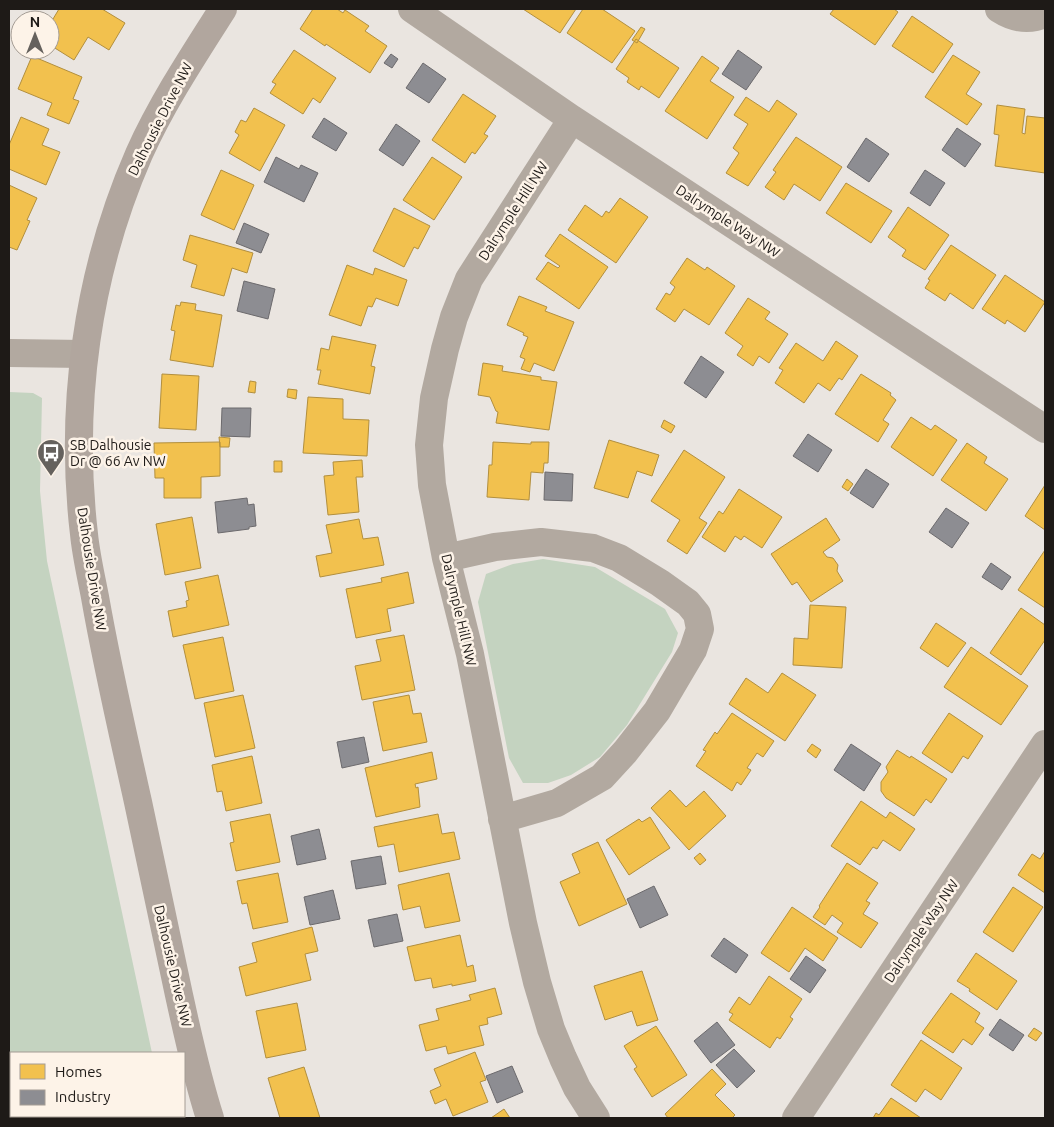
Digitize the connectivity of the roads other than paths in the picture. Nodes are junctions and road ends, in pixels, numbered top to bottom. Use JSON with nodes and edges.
{"nodes":[{"id":1,"x":223,"y":9,"type":"edge"},
{"id":2,"x":412,"y":9,"type":"edge"},
{"id":3,"x":999,"y":9,"type":"edge"},
{"id":4,"x":1045,"y":14,"type":"edge"},
{"id":5,"x":572,"y":119,"type":"junction"},
{"id":6,"x":9,"y":353,"type":"edge"},
{"id":7,"x":84,"y":354,"type":"junction"},
{"id":8,"x":1045,"y":429,"type":"edge"},
{"id":9,"x":446,"y":558,"type":"junction"},
{"id":10,"x":1045,"y":744,"type":"edge"},
{"id":11,"x":502,"y":819,"type":"junction"},
{"id":12,"x":210,"y":1118,"type":"edge"},
{"id":13,"x":596,"y":1118,"type":"edge"},
{"id":14,"x":796,"y":1118,"type":"edge"}],
"edges":[{"from":1,"to":7,"type":"street","name":"Dalhousie Drive NW"},
{"from":2,"to":5,"type":"street","name":"Dalrymple Way NW"},
{"from":3,"to":4,"type":"street"},
{"from":5,"to":8,"type":"street","name":"Dalrymple Way NW"},
{"from":5,"to":9,"type":"street","name":"Dalrymple Hill NW"},
{"from":6,"to":7,"type":"street"},
{"from":7,"to":12,"type":"street","name":"Dalhousie Drive NW"},
{"from":9,"to":11,"type":"street","name":"Dalrymple Hill NW"},
{"from":9,"to":11,"type":"street"},
{"from":10,"to":14,"type":"street","name":"Dalrymple Way NW"},
{"from":11,"to":13,"type":"street","name":"Dalrymple Hill NW"}]}
